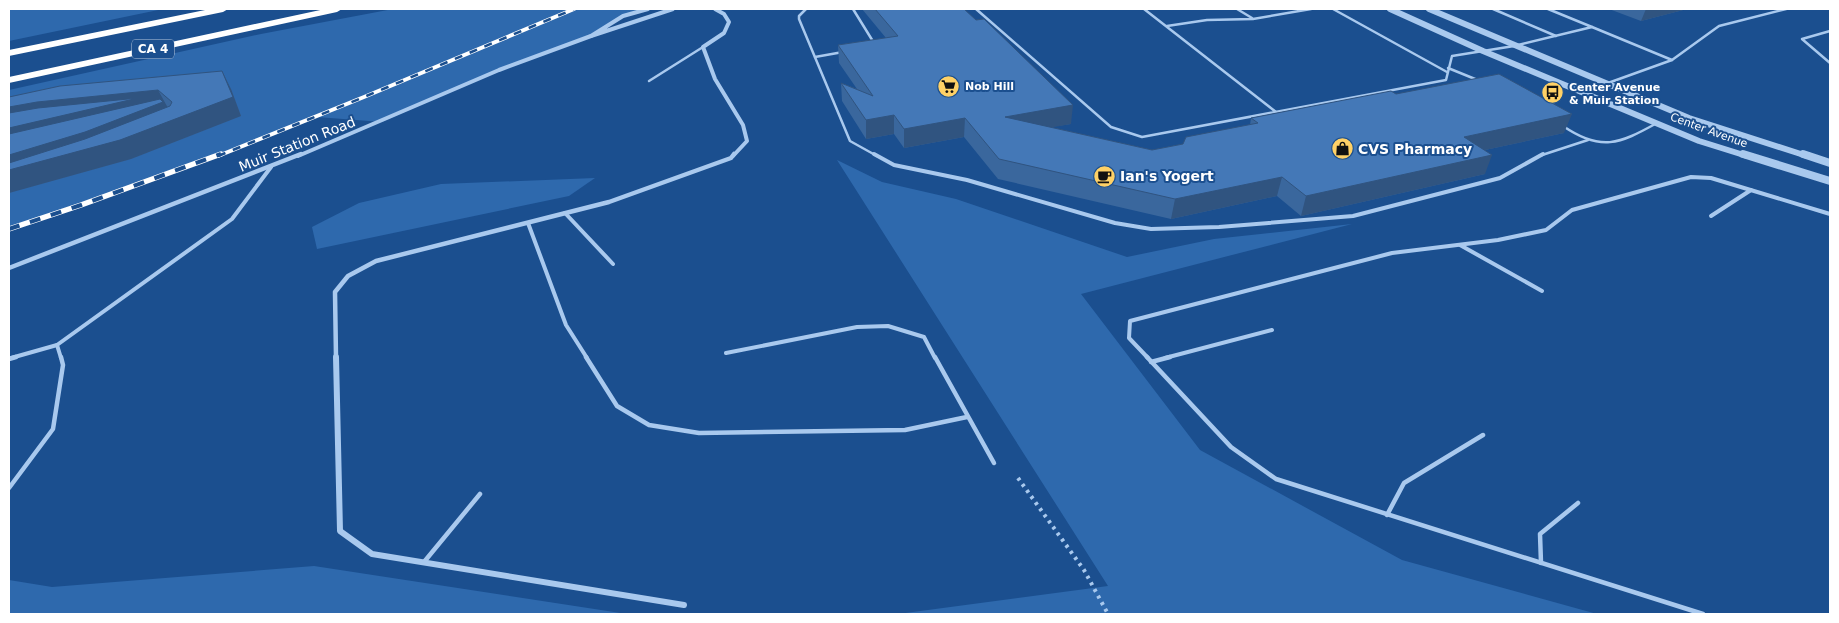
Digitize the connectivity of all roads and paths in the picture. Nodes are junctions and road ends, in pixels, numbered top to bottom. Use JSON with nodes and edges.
{"nodes":[{"id":1,"x":223,"y":9,"type":"edge"},
{"id":2,"x":337,"y":9,"type":"edge"},
{"id":3,"x":350,"y":9,"type":"edge"},
{"id":4,"x":648,"y":9,"type":"edge"},
{"id":5,"x":673,"y":9,"type":"edge"},
{"id":6,"x":715,"y":9,"type":"edge"},
{"id":7,"x":806,"y":9,"type":"edge"},
{"id":8,"x":853,"y":9,"type":"edge"},
{"id":9,"x":976,"y":9,"type":"edge"},
{"id":10,"x":1144,"y":9,"type":"edge"},
{"id":11,"x":1237,"y":9,"type":"edge"},
{"id":12,"x":1310,"y":9,"type":"edge"},
{"id":13,"x":1333,"y":9,"type":"edge"},
{"id":14,"x":1390,"y":9,"type":"edge"},
{"id":15,"x":1429,"y":9,"type":"edge"},
{"id":16,"x":1493,"y":9,"type":"edge"},
{"id":17,"x":1548,"y":9,"type":"edge"},
{"id":18,"x":1786,"y":9,"type":"edge"},
{"id":19,"x":297,"y":17,"type":"junction"},
{"id":20,"x":1253,"y":19,"type":"junction"},
{"id":21,"x":1166,"y":26,"type":"junction"},
{"id":22,"x":1592,"y":27,"type":"junction"},
{"id":23,"x":1830,"y":31,"type":"edge"},
{"id":24,"x":591,"y":36,"type":"junction"},
{"id":25,"x":1556,"y":36,"type":"junction"},
{"id":26,"x":876,"y":46,"type":"edge"},
{"id":27,"x":1514,"y":46,"type":"junction"},
{"id":28,"x":702,"y":47,"type":"junction"},
{"id":29,"x":850,"y":51,"type":"edge"},
{"id":30,"x":1483,"y":51,"type":"junction"},
{"id":31,"x":9,"y":53,"type":"edge"},
{"id":32,"x":815,"y":56,"type":"junction"},
{"id":33,"x":1672,"y":60,"type":"junction"},
{"id":34,"x":1830,"y":63,"type":"edge"},
{"id":35,"x":1448,"y":70,"type":"junction"},
{"id":36,"x":9,"y":80,"type":"edge"},
{"id":37,"x":649,"y":81,"type":"dead end"},
{"id":38,"x":1605,"y":83,"type":"junction"},
{"id":39,"x":1486,"y":84,"type":"edge"},
{"id":40,"x":1276,"y":112,"type":"junction"},
{"id":41,"x":1657,"y":123,"type":"junction"},
{"id":42,"x":1561,"y":125,"type":"edge"},
{"id":43,"x":1588,"y":140,"type":"junction"},
{"id":44,"x":1830,"y":163,"type":"edge"},
{"id":45,"x":271,"y":167,"type":"junction"},
{"id":46,"x":1830,"y":182,"type":"edge"},
{"id":47,"x":1751,"y":190,"type":"junction"},
{"id":48,"x":565,"y":213,"type":"junction"},
{"id":49,"x":1830,"y":214,"type":"edge"},
{"id":50,"x":1711,"y":216,"type":"dead end"},
{"id":51,"x":528,"y":222,"type":"junction"},
{"id":52,"x":1460,"y":245,"type":"junction"},
{"id":53,"x":613,"y":264,"type":"dead end"},
{"id":54,"x":9,"y":268,"type":"edge"},
{"id":55,"x":1542,"y":291,"type":"dead end"},
{"id":56,"x":1272,"y":330,"type":"dead end"},
{"id":57,"x":57,"y":345,"type":"junction"},
{"id":58,"x":726,"y":353,"type":"dead end"},
{"id":59,"x":9,"y":358,"type":"edge"},
{"id":60,"x":1151,"y":362,"type":"junction"},
{"id":61,"x":967,"y":417,"type":"junction"},
{"id":62,"x":1483,"y":435,"type":"dead end"},
{"id":63,"x":994,"y":462,"type":"dead end"},
{"id":64,"x":1018,"y":478,"type":"dead end"},
{"id":65,"x":9,"y":488,"type":"edge"},
{"id":66,"x":480,"y":494,"type":"dead end"},
{"id":67,"x":1578,"y":503,"type":"dead end"},
{"id":68,"x":1388,"y":515,"type":"junction"},
{"id":69,"x":423,"y":562,"type":"junction"},
{"id":70,"x":1541,"y":563,"type":"junction"},
{"id":71,"x":684,"y":605,"type":"dead end"},
{"id":72,"x":1108,"y":614,"type":"edge"},
{"id":73,"x":1703,"y":614,"type":"edge"}],
"edges":[{"from":1,"to":31,"type":"highway","number":"CA 4"},
{"from":2,"to":19,"type":"highway","number":"CA 4"},
{"from":3,"to":19,"type":"highway"},
{"from":4,"to":24,"type":"street","name":"Muir Station Road"},
{"from":5,"to":24,"type":"street","name":"Muir Station Road"},
{"from":6,"to":28,"type":"street"},
{"from":7,"to":32,"type":"lane"},
{"from":8,"to":26,"type":"lane"},
{"from":9,"to":40,"type":"lane"},
{"from":10,"to":21,"type":"lane"},
{"from":11,"to":20,"type":"lane"},
{"from":12,"to":20,"type":"lane"},
{"from":13,"to":35,"type":"lane"},
{"from":14,"to":30,"type":"street","name":"Center Avenue"},
{"from":15,"to":27,"type":"street","name":"Center Avenue"},
{"from":16,"to":25,"type":"lane"},
{"from":17,"to":22,"type":"lane"},
{"from":18,"to":33,"type":"lane"},
{"from":19,"to":36,"type":"highway","number":"CA 4"},
{"from":20,"to":21,"type":"lane"},
{"from":21,"to":40,"type":"lane"},
{"from":22,"to":25,"type":"lane"},
{"from":22,"to":33,"type":"lane"},
{"from":23,"to":34,"type":"lane"},
{"from":24,"to":45,"type":"street","name":"Muir Station Road"},
{"from":25,"to":27,"type":"lane"},
{"from":27,"to":30,"type":"lane"},
{"from":27,"to":38,"type":"street","name":"Center Avenue"},
{"from":28,"to":37,"type":"lane"},
{"from":28,"to":48,"type":"street"},
{"from":29,"to":32,"type":"lane"},
{"from":30,"to":35,"type":"lane"},
{"from":30,"to":41,"type":"street","name":"Center Avenue"},
{"from":32,"to":43,"type":"lane"},
{"from":33,"to":38,"type":"lane"},
{"from":35,"to":39,"type":"lane"},
{"from":35,"to":40,"type":"lane"},
{"from":38,"to":44,"type":"street","name":"Center Avenue"},
{"from":41,"to":43,"type":"lane"},
{"from":41,"to":46,"type":"street","name":"Center Avenue"},
{"from":42,"to":43,"type":"lane"},
{"from":45,"to":54,"type":"street","name":"Muir Station Road"},
{"from":45,"to":57,"type":"lane"},
{"from":47,"to":49,"type":"lane"},
{"from":47,"to":50,"type":"lane"},
{"from":47,"to":52,"type":"lane"},
{"from":48,"to":51,"type":"street"},
{"from":48,"to":53,"type":"lane"},
{"from":51,"to":61,"type":"lane"},
{"from":51,"to":69,"type":"street"},
{"from":52,"to":55,"type":"lane"},
{"from":52,"to":60,"type":"lane"},
{"from":56,"to":60,"type":"lane"},
{"from":57,"to":59,"type":"lane"},
{"from":57,"to":65,"type":"lane"},
{"from":58,"to":61,"type":"lane"},
{"from":60,"to":68,"type":"lane"},
{"from":61,"to":63,"type":"lane"},
{"from":62,"to":68,"type":"lane"},
{"from":64,"to":72,"type":"path"},
{"from":66,"to":69,"type":"lane"},
{"from":67,"to":70,"type":"lane"},
{"from":68,"to":70,"type":"lane"},
{"from":69,"to":71,"type":"street"},
{"from":70,"to":73,"type":"lane"}]}
